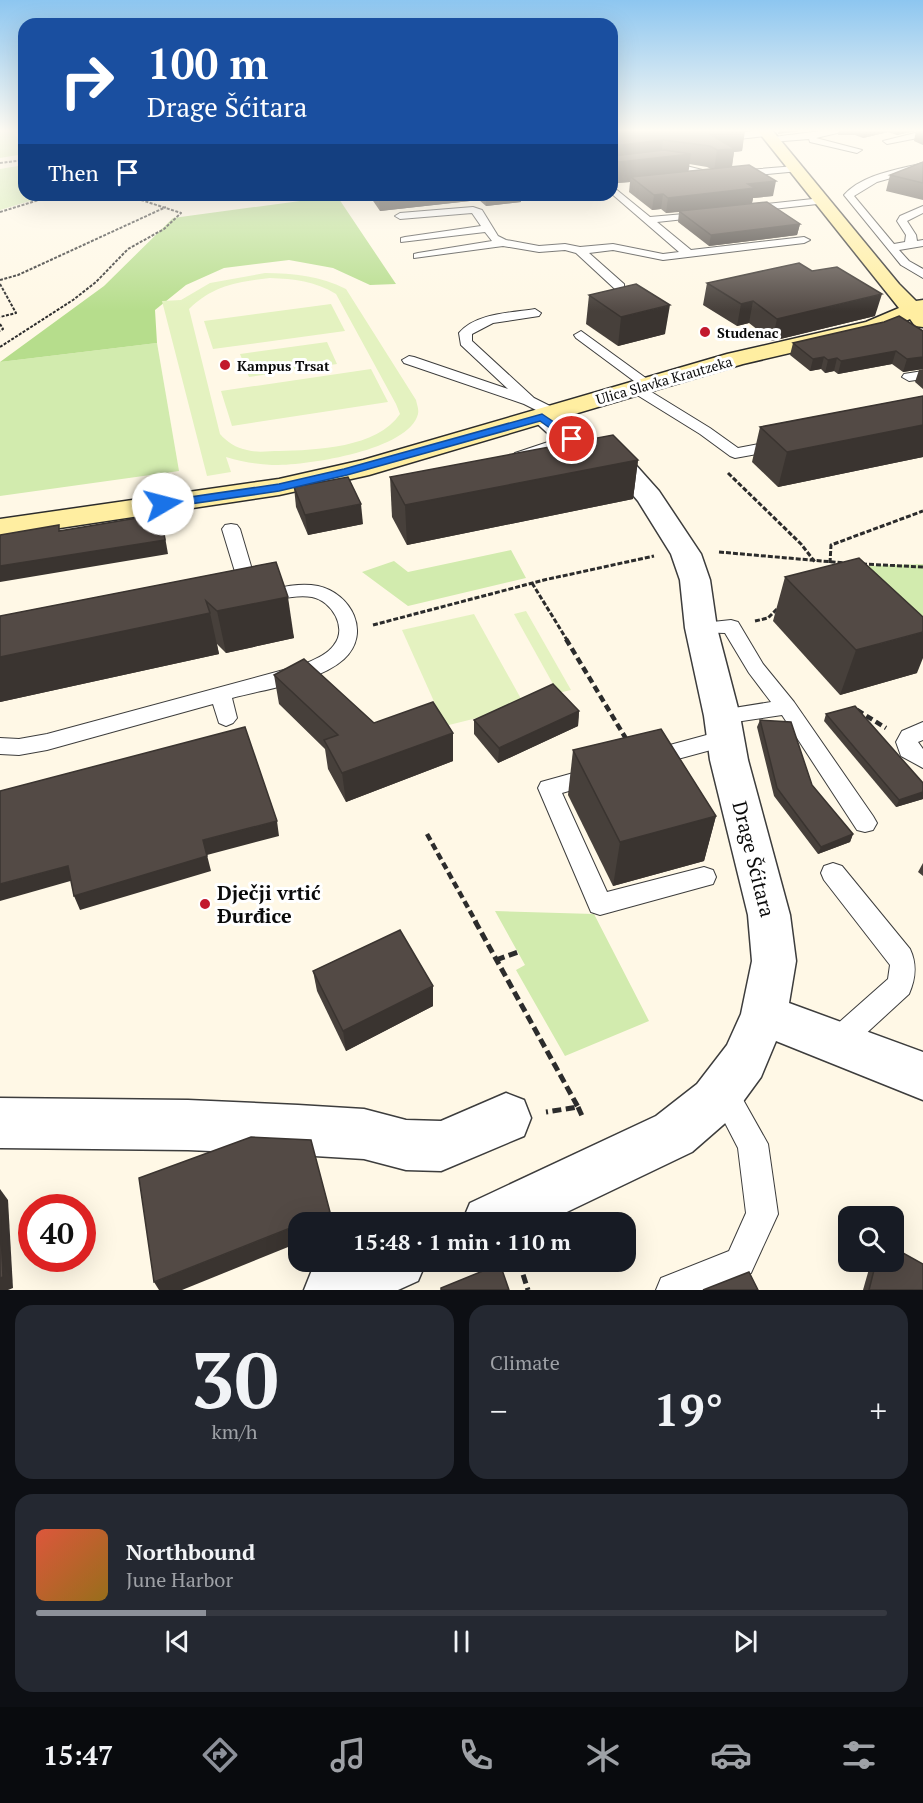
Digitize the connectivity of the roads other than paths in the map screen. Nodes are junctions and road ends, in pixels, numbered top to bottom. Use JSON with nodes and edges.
{"nodes":[{"id":1,"x":813,"y":190,"type":"edge"},
{"id":2,"x":856,"y":190,"type":"edge"},
{"id":3,"x":618,"y":194,"type":"edge"},
{"id":4,"x":469,"y":201,"type":"edge"},
{"id":5,"x":822,"y":201,"type":"junction"},
{"id":6,"x":734,"y":208,"type":"edge"},
{"id":7,"x":923,"y":209,"type":"edge"},
{"id":8,"x":713,"y":210,"type":"edge"},
{"id":9,"x":477,"y":212,"type":"junction"},
{"id":10,"x":400,"y":216,"type":"dead end"},
{"id":11,"x":648,"y":220,"type":"junction"},
{"id":12,"x":923,"y":225,"type":"edge"},
{"id":13,"x":487,"y":228,"type":"junction"},
{"id":14,"x":907,"y":229,"type":"junction"},
{"id":15,"x":405,"y":240,"type":"dead end"},
{"id":16,"x":804,"y":240,"type":"dead end"},
{"id":17,"x":503,"y":243,"type":"junction"},
{"id":18,"x":917,"y":245,"type":"edge"},
{"id":19,"x":891,"y":248,"type":"junction"},
{"id":20,"x":580,"y":250,"type":"junction"},
{"id":21,"x":923,"y":251,"type":"edge"},
{"id":22,"x":689,"y":254,"type":"junction"},
{"id":23,"x":418,"y":256,"type":"dead end"},
{"id":24,"x":923,"y":274,"type":"edge"},
{"id":25,"x":620,"y":287,"type":"edge"},
{"id":26,"x":919,"y":312,"type":"edge"},
{"id":27,"x":535,"y":313,"type":"dead end"},
{"id":28,"x":872,"y":327,"type":"junction"},
{"id":29,"x":923,"y":334,"type":"edge"},
{"id":30,"x":581,"y":335,"type":"dead end"},
{"id":31,"x":409,"y":360,"type":"dead end"},
{"id":32,"x":641,"y":386,"type":"junction"},
{"id":33,"x":541,"y":410,"type":"junction"},
{"id":34,"x":572,"y":439,"type":"junction"},
{"id":35,"x":797,"y":441,"type":"edge"},
{"id":36,"x":500,"y":463,"type":"edge"},
{"id":37,"x":0,"y":528,"type":"edge"},
{"id":38,"x":231,"y":529,"type":"dead end"},
{"id":39,"x":251,"y":600,"type":"junction"},
{"id":40,"x":230,"y":604,"type":"edge"},
{"id":41,"x":716,"y":627,"type":"junction"},
{"id":42,"x":221,"y":694,"type":"junction"},
{"id":43,"x":787,"y":707,"type":"junction"},
{"id":44,"x":226,"y":718,"type":"dead end"},
{"id":45,"x":724,"y":727,"type":"junction"},
{"id":46,"x":915,"y":736,"type":"edge"},
{"id":47,"x":0,"y":746,"type":"edge"},
{"id":48,"x":923,"y":760,"type":"edge"},
{"id":49,"x":865,"y":823,"type":"dead end"},
{"id":50,"x":833,"y":873,"type":"dead end"},
{"id":51,"x":704,"y":877,"type":"dead end"},
{"id":52,"x":764,"y":1015,"type":"junction"},
{"id":53,"x":837,"y":1042,"type":"junction"},
{"id":54,"x":923,"y":1076,"type":"edge"},
{"id":55,"x":722,"y":1090,"type":"junction"},
{"id":56,"x":506,"y":1118,"type":"road end"},
{"id":57,"x":0,"y":1123,"type":"edge"},
{"id":58,"x":510,"y":1212,"type":"edge"},
{"id":59,"x":393,"y":1273,"type":"edge"},
{"id":60,"x":332,"y":1290,"type":"edge"},
{"id":61,"x":674,"y":1290,"type":"edge"}],
"edges":[{"from":1,"to":5,"type":"street"},
{"from":2,"to":19,"type":"lane"},
{"from":3,"to":11,"type":"lane"},
{"from":4,"to":9,"type":"lane"},
{"from":5,"to":6,"type":"lane"},
{"from":5,"to":26,"type":"street"},
{"from":7,"to":14,"type":"lane"},
{"from":8,"to":11,"type":"lane"},
{"from":9,"to":10,"type":"lane"},
{"from":9,"to":13,"type":"lane"},
{"from":11,"to":22,"type":"lane"},
{"from":12,"to":14,"type":"lane"},
{"from":13,"to":15,"type":"lane"},
{"from":13,"to":17,"type":"lane"},
{"from":14,"to":18,"type":"lane"},
{"from":16,"to":22,"type":"lane"},
{"from":17,"to":20,"type":"lane"},
{"from":17,"to":23,"type":"lane"},
{"from":18,"to":19,"type":"lane"},
{"from":18,"to":21,"type":"lane"},
{"from":19,"to":24,"type":"lane"},
{"from":20,"to":22,"type":"lane"},
{"from":20,"to":25,"type":"lane"},
{"from":26,"to":28,"type":"street","name":"Ulica Slavka Krautzeka"},
{"from":27,"to":33,"type":"lane"},
{"from":28,"to":29,"type":"street","name":"Ulica Slavka Krautzeka"},
{"from":28,"to":32,"type":"street","name":"Ulica Slavka Krautzeka"},
{"from":30,"to":32,"type":"lane"},
{"from":31,"to":33,"type":"lane"},
{"from":32,"to":33,"type":"street","name":"Ulica Slavka Krautzeka"},
{"from":32,"to":35,"type":"lane"},
{"from":33,"to":34,"type":"street","name":"Drage Šćitara"},
{"from":33,"to":37,"type":"street","name":"Ulica Slavka Krautzeka"},
{"from":34,"to":36,"type":"lane"},
{"from":34,"to":41,"type":"street","name":"Drage Šćitara"},
{"from":38,"to":39,"type":"lane"},
{"from":39,"to":40,"type":"lane"},
{"from":39,"to":42,"type":"lane"},
{"from":41,"to":43,"type":"lane"},
{"from":41,"to":45,"type":"street","name":"Drage Šćitara"},
{"from":42,"to":44,"type":"lane"},
{"from":42,"to":47,"type":"lane"},
{"from":43,"to":45,"type":"lane"},
{"from":43,"to":49,"type":"lane"},
{"from":45,"to":51,"type":"lane"},
{"from":45,"to":52,"type":"street","name":"Drage Šćitara"},
{"from":46,"to":48,"type":"lane"},
{"from":50,"to":53,"type":"lane"},
{"from":52,"to":53,"type":"street"},
{"from":52,"to":55,"type":"street","name":"Drage Šćitara"},
{"from":53,"to":54,"type":"street"},
{"from":55,"to":58,"type":"street","name":"Drage Šćitara"},
{"from":55,"to":61,"type":"lane"},
{"from":56,"to":57,"type":"street"},
{"from":59,"to":60,"type":"street"}]}
